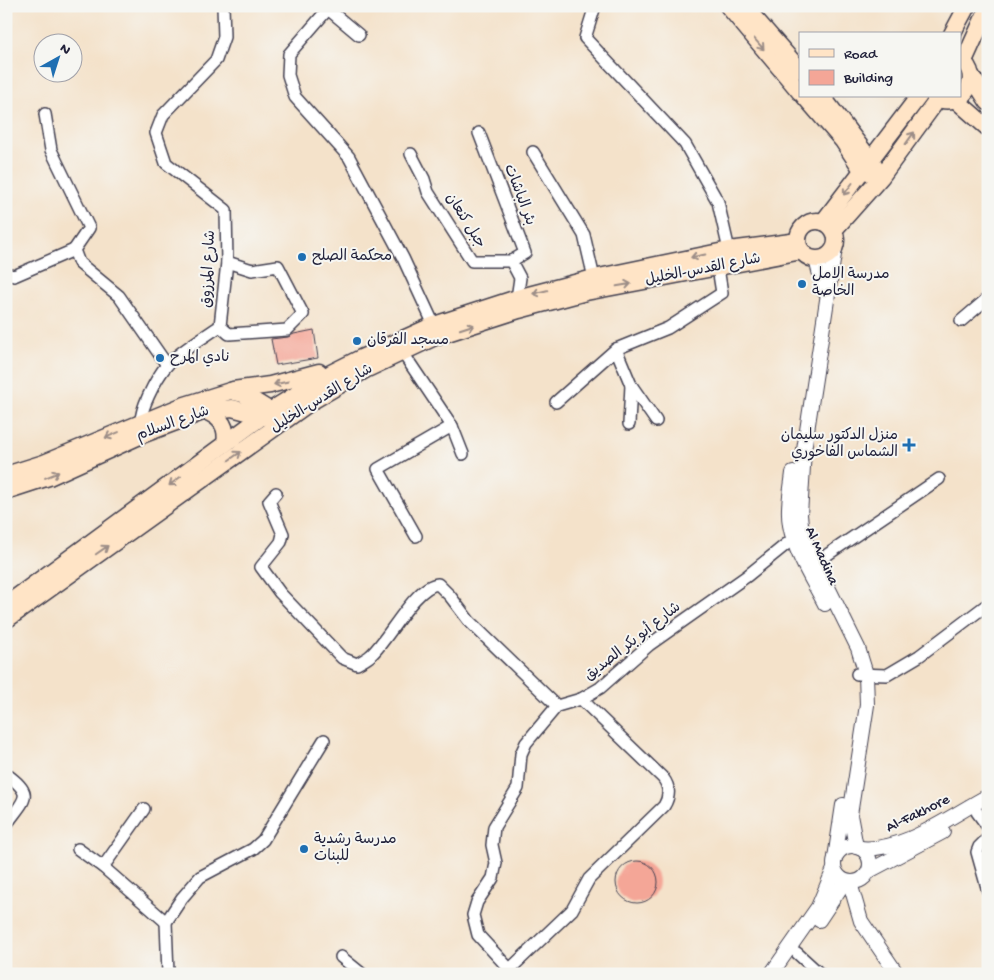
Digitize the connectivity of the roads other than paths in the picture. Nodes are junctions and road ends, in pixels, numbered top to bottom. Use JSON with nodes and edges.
{"nodes":[{"id":1,"x":223,"y":6,"type":"edge"},
{"id":2,"x":595,"y":6,"type":"edge"},
{"id":3,"x":728,"y":6,"type":"edge"},
{"id":4,"x":744,"y":6,"type":"edge"},
{"id":5,"x":967,"y":6,"type":"edge"},
{"id":6,"x":988,"y":8,"type":"edge"},
{"id":7,"x":953,"y":32,"type":"edge"},
{"id":8,"x":359,"y":35,"type":"dead end"},
{"id":9,"x":965,"y":65,"type":"edge"},
{"id":10,"x":799,"y":69,"type":"edge"},
{"id":11,"x":799,"y":91,"type":"edge"},
{"id":12,"x":962,"y":95,"type":"edge"},
{"id":13,"x":806,"y":98,"type":"edge"},
{"id":14,"x":823,"y":98,"type":"edge"},
{"id":15,"x":918,"y":98,"type":"edge"},
{"id":16,"x":936,"y":98,"type":"edge"},
{"id":17,"x":958,"y":98,"type":"edge"},
{"id":18,"x":956,"y":100,"type":"junction"},
{"id":19,"x":988,"y":102,"type":"edge"},
{"id":20,"x":45,"y":114,"type":"dead end"},
{"id":21,"x":988,"y":128,"type":"edge"},
{"id":22,"x":479,"y":133,"type":"dead end"},
{"id":23,"x":533,"y":152,"type":"dead end"},
{"id":24,"x":411,"y":154,"type":"dead end"},
{"id":25,"x":866,"y":164,"type":"junction"},
{"id":26,"x":881,"y":177,"type":"junction"},
{"id":27,"x":828,"y":226,"type":"junction"},
{"id":28,"x":800,"y":246,"type":"junction"},
{"id":29,"x":835,"y":248,"type":"junction"},
{"id":30,"x":74,"y":250,"type":"junction"},
{"id":31,"x":728,"y":250,"type":"junction"},
{"id":32,"x":816,"y":260,"type":"junction"},
{"id":33,"x":511,"y":261,"type":"junction"},
{"id":34,"x":227,"y":262,"type":"junction"},
{"id":35,"x":718,"y":268,"type":"junction"},
{"id":36,"x":6,"y":274,"type":"edge"},
{"id":37,"x":594,"y":278,"type":"junction"},
{"id":38,"x":517,"y":298,"type":"junction"},
{"id":39,"x":988,"y":298,"type":"edge"},
{"id":40,"x":824,"y":319,"type":"junction"},
{"id":41,"x":961,"y":321,"type":"dead end"},
{"id":42,"x":434,"y":325,"type":"junction"},
{"id":43,"x":220,"y":326,"type":"junction"},
{"id":44,"x":616,"y":350,"type":"junction"},
{"id":45,"x":403,"y":353,"type":"junction"},
{"id":46,"x":361,"y":358,"type":"junction"},
{"id":47,"x":167,"y":366,"type":"junction"},
{"id":48,"x":631,"y":385,"type":"junction"},
{"id":49,"x":230,"y":391,"type":"junction"},
{"id":50,"x":556,"y":402,"type":"dead end"},
{"id":51,"x":205,"y":411,"type":"junction"},
{"id":52,"x":266,"y":414,"type":"junction"},
{"id":53,"x":284,"y":420,"type":"junction"},
{"id":54,"x":656,"y":421,"type":"dead end"},
{"id":55,"x":629,"y":424,"type":"dead end"},
{"id":56,"x":452,"y":426,"type":"junction"},
{"id":57,"x":142,"y":429,"type":"junction"},
{"id":58,"x":225,"y":444,"type":"junction"},
{"id":59,"x":463,"y":454,"type":"dead end"},
{"id":60,"x":6,"y":476,"type":"edge"},
{"id":61,"x":940,"y":479,"type":"dead end"},
{"id":62,"x":6,"y":491,"type":"edge"},
{"id":63,"x":276,"y":493,"type":"dead end"},
{"id":64,"x":798,"y":534,"type":"junction"},
{"id":65,"x":416,"y":536,"type":"dead end"},
{"id":66,"x":815,"y":563,"type":"junction"},
{"id":67,"x":988,"y":604,"type":"edge"},
{"id":68,"x":6,"y":605,"type":"edge"},
{"id":69,"x":6,"y":620,"type":"edge"},
{"id":70,"x":862,"y":674,"type":"junction"},
{"id":71,"x":582,"y":699,"type":"junction"},
{"id":72,"x":557,"y":706,"type":"junction"},
{"id":73,"x":324,"y":740,"type":"dead end"},
{"id":74,"x":6,"y":774,"type":"edge"},
{"id":75,"x":988,"y":796,"type":"edge"},
{"id":76,"x":144,"y":809,"type":"dead end"},
{"id":77,"x":983,"y":809,"type":"edge"},
{"id":78,"x":6,"y":825,"type":"edge"},
{"id":79,"x":988,"y":827,"type":"edge"},
{"id":80,"x":988,"y":838,"type":"edge"},
{"id":81,"x":858,"y":847,"type":"junction"},
{"id":82,"x":78,"y":849,"type":"dead end"},
{"id":83,"x":834,"y":863,"type":"junction"},
{"id":84,"x":103,"y":867,"type":"junction"},
{"id":85,"x":869,"y":871,"type":"junction"},
{"id":86,"x":848,"y":882,"type":"junction"},
{"id":87,"x":988,"y":890,"type":"edge"},
{"id":88,"x":166,"y":922,"type":"junction"},
{"id":89,"x":797,"y":953,"type":"junction"},
{"id":90,"x":341,"y":957,"type":"dead end"},
{"id":91,"x":512,"y":971,"type":"edge"},
{"id":92,"x":168,"y":974,"type":"edge"},
{"id":93,"x":362,"y":974,"type":"edge"},
{"id":94,"x":771,"y":974,"type":"edge"},
{"id":95,"x":781,"y":974,"type":"edge"},
{"id":96,"x":820,"y":974,"type":"edge"},
{"id":97,"x":897,"y":974,"type":"edge"}],
"edges":[{"from":1,"to":34,"type":"street","name":"شارع المرزوق"},
{"from":2,"to":31,"type":"street"},
{"from":3,"to":11,"type":"main road","one_way":true},
{"from":4,"to":10,"type":"main road"},
{"from":5,"to":7,"type":"main road"},
{"from":6,"to":9,"type":"main road"},
{"from":8,"to":42,"type":"street"},
{"from":9,"to":12,"type":"main road"},
{"from":9,"to":19,"type":"main road"},
{"from":13,"to":25,"type":"main road"},
{"from":14,"to":25,"type":"main road"},
{"from":15,"to":25,"type":"main road"},
{"from":16,"to":18,"type":"main road"},
{"from":26,"to":16,"type":"main road","one_way":true},
{"from":17,"to":18,"type":"main road"},
{"from":18,"to":21,"type":"main road"},
{"from":20,"to":30,"type":"street"},
{"from":22,"to":33,"type":"street","name":"بئر الباشات"},
{"from":23,"to":37,"type":"street"},
{"from":24,"to":33,"type":"street","name":"جبل كنعان"},
{"from":25,"to":26,"type":"main road"},
{"from":25,"to":27,"type":"main road","one_way":true},
{"from":26,"to":27,"type":"main road"},
{"from":27,"to":28,"type":"main road"},
{"from":27,"to":29,"type":"main road"},
{"from":28,"to":31,"type":"main road","name":"شارع القدس-الخليل"},
{"from":28,"to":32,"type":"main road"},
{"from":28,"to":35,"type":"main road","name":"شارع القدس-الخليل"},
{"from":29,"to":32,"type":"main road"},
{"from":29,"to":40,"type":"street"},
{"from":30,"to":36,"type":"street"},
{"from":30,"to":47,"type":"street"},
{"from":31,"to":37,"type":"main road","name":"شارع القدس-الخليل","one_way":true},
{"from":32,"to":40,"type":"street"},
{"from":33,"to":38,"type":"street"},
{"from":34,"to":43,"type":"street","name":"شارع المرزوق"},
{"from":34,"to":43,"type":"street"},
{"from":35,"to":44,"type":"street"},
{"from":45,"to":35,"type":"main road","name":"شارع القدس-الخليل","one_way":true},
{"from":37,"to":38,"type":"main road","name":"شارع القدس-الخليل","one_way":true},
{"from":38,"to":42,"type":"main road","name":"شارع القدس-الخليل"},
{"from":39,"to":41,"type":"street"},
{"from":40,"to":64,"type":"street","name":"Al Madina"},
{"from":42,"to":46,"type":"main road","name":"شارع القدس-الخليل"},
{"from":43,"to":47,"type":"street","name":"شارع المرزوق"},
{"from":44,"to":48,"type":"street"},
{"from":44,"to":50,"type":"street"},
{"from":45,"to":53,"type":"main road","name":"شارع القدس-الخليل"},
{"from":45,"to":56,"type":"street"},
{"from":46,"to":49,"type":"main road","name":"شارع السلام","one_way":true},
{"from":46,"to":52,"type":"main road","name":"شارع القدس-الخليل"},
{"from":47,"to":57,"type":"street","name":"شارع المرزوق"},
{"from":48,"to":54,"type":"street"},
{"from":48,"to":55,"type":"street"},
{"from":49,"to":52,"type":"main road","name":"شارع السلام"},
{"from":49,"to":57,"type":"main road","name":"شارع السلام"},
{"from":51,"to":52,"type":"main road","name":"شارع السلام"},
{"from":51,"to":57,"type":"main road","name":"شارع السلام"},
{"from":51,"to":58,"type":"main road"},
{"from":52,"to":53,"type":"main road","name":"شارع السلام"},
{"from":52,"to":58,"type":"main road","name":"شارع القدس-الخليل"},
{"from":69,"to":53,"type":"main road","name":"شارع القدس-الخليل","one_way":true},
{"from":56,"to":59,"type":"street"},
{"from":56,"to":65,"type":"street"},
{"from":57,"to":60,"type":"main road","name":"شارع السلام","one_way":true},
{"from":62,"to":57,"type":"main road","name":"شارع السلام","one_way":true},
{"from":58,"to":68,"type":"main road","name":"شارع القدس-الخليل","one_way":true},
{"from":61,"to":66,"type":"street"},
{"from":63,"to":72,"type":"street"},
{"from":64,"to":66,"type":"street","name":"Al Madina"},
{"from":64,"to":70,"type":"street","name":"Al Madina"},
{"from":64,"to":71,"type":"street","name":"شارع أبو بكر الصديق"},
{"from":66,"to":70,"type":"street","name":"Al Madina"},
{"from":67,"to":70,"type":"street"},
{"from":70,"to":81,"type":"street","name":"Al Madina"},
{"from":70,"to":83,"type":"street","name":"Al Madina"},
{"from":71,"to":72,"type":"street","name":"شارع أبو بكر الصديق"},
{"from":71,"to":91,"type":"street"},
{"from":72,"to":91,"type":"street"},
{"from":73,"to":88,"type":"street"},
{"from":74,"to":78,"type":"street"},
{"from":75,"to":81,"type":"street","name":"Al-Fakhore"},
{"from":76,"to":84,"type":"street"},
{"from":77,"to":79,"type":"street"},
{"from":77,"to":85,"type":"street","name":"Al-Fakhore"},
{"from":80,"to":87,"type":"street"},
{"from":81,"to":83,"type":"street"},
{"from":81,"to":85,"type":"street","name":"Al Madina"},
{"from":82,"to":84,"type":"street"},
{"from":83,"to":86,"type":"street"},
{"from":83,"to":94,"type":"street","name":"Al Madina"},
{"from":84,"to":88,"type":"street"},
{"from":85,"to":86,"type":"street"},
{"from":86,"to":89,"type":"street"},
{"from":86,"to":97,"type":"street"},
{"from":88,"to":92,"type":"street"},
{"from":89,"to":95,"type":"street"},
{"from":89,"to":96,"type":"street"},
{"from":90,"to":93,"type":"street"}]}
